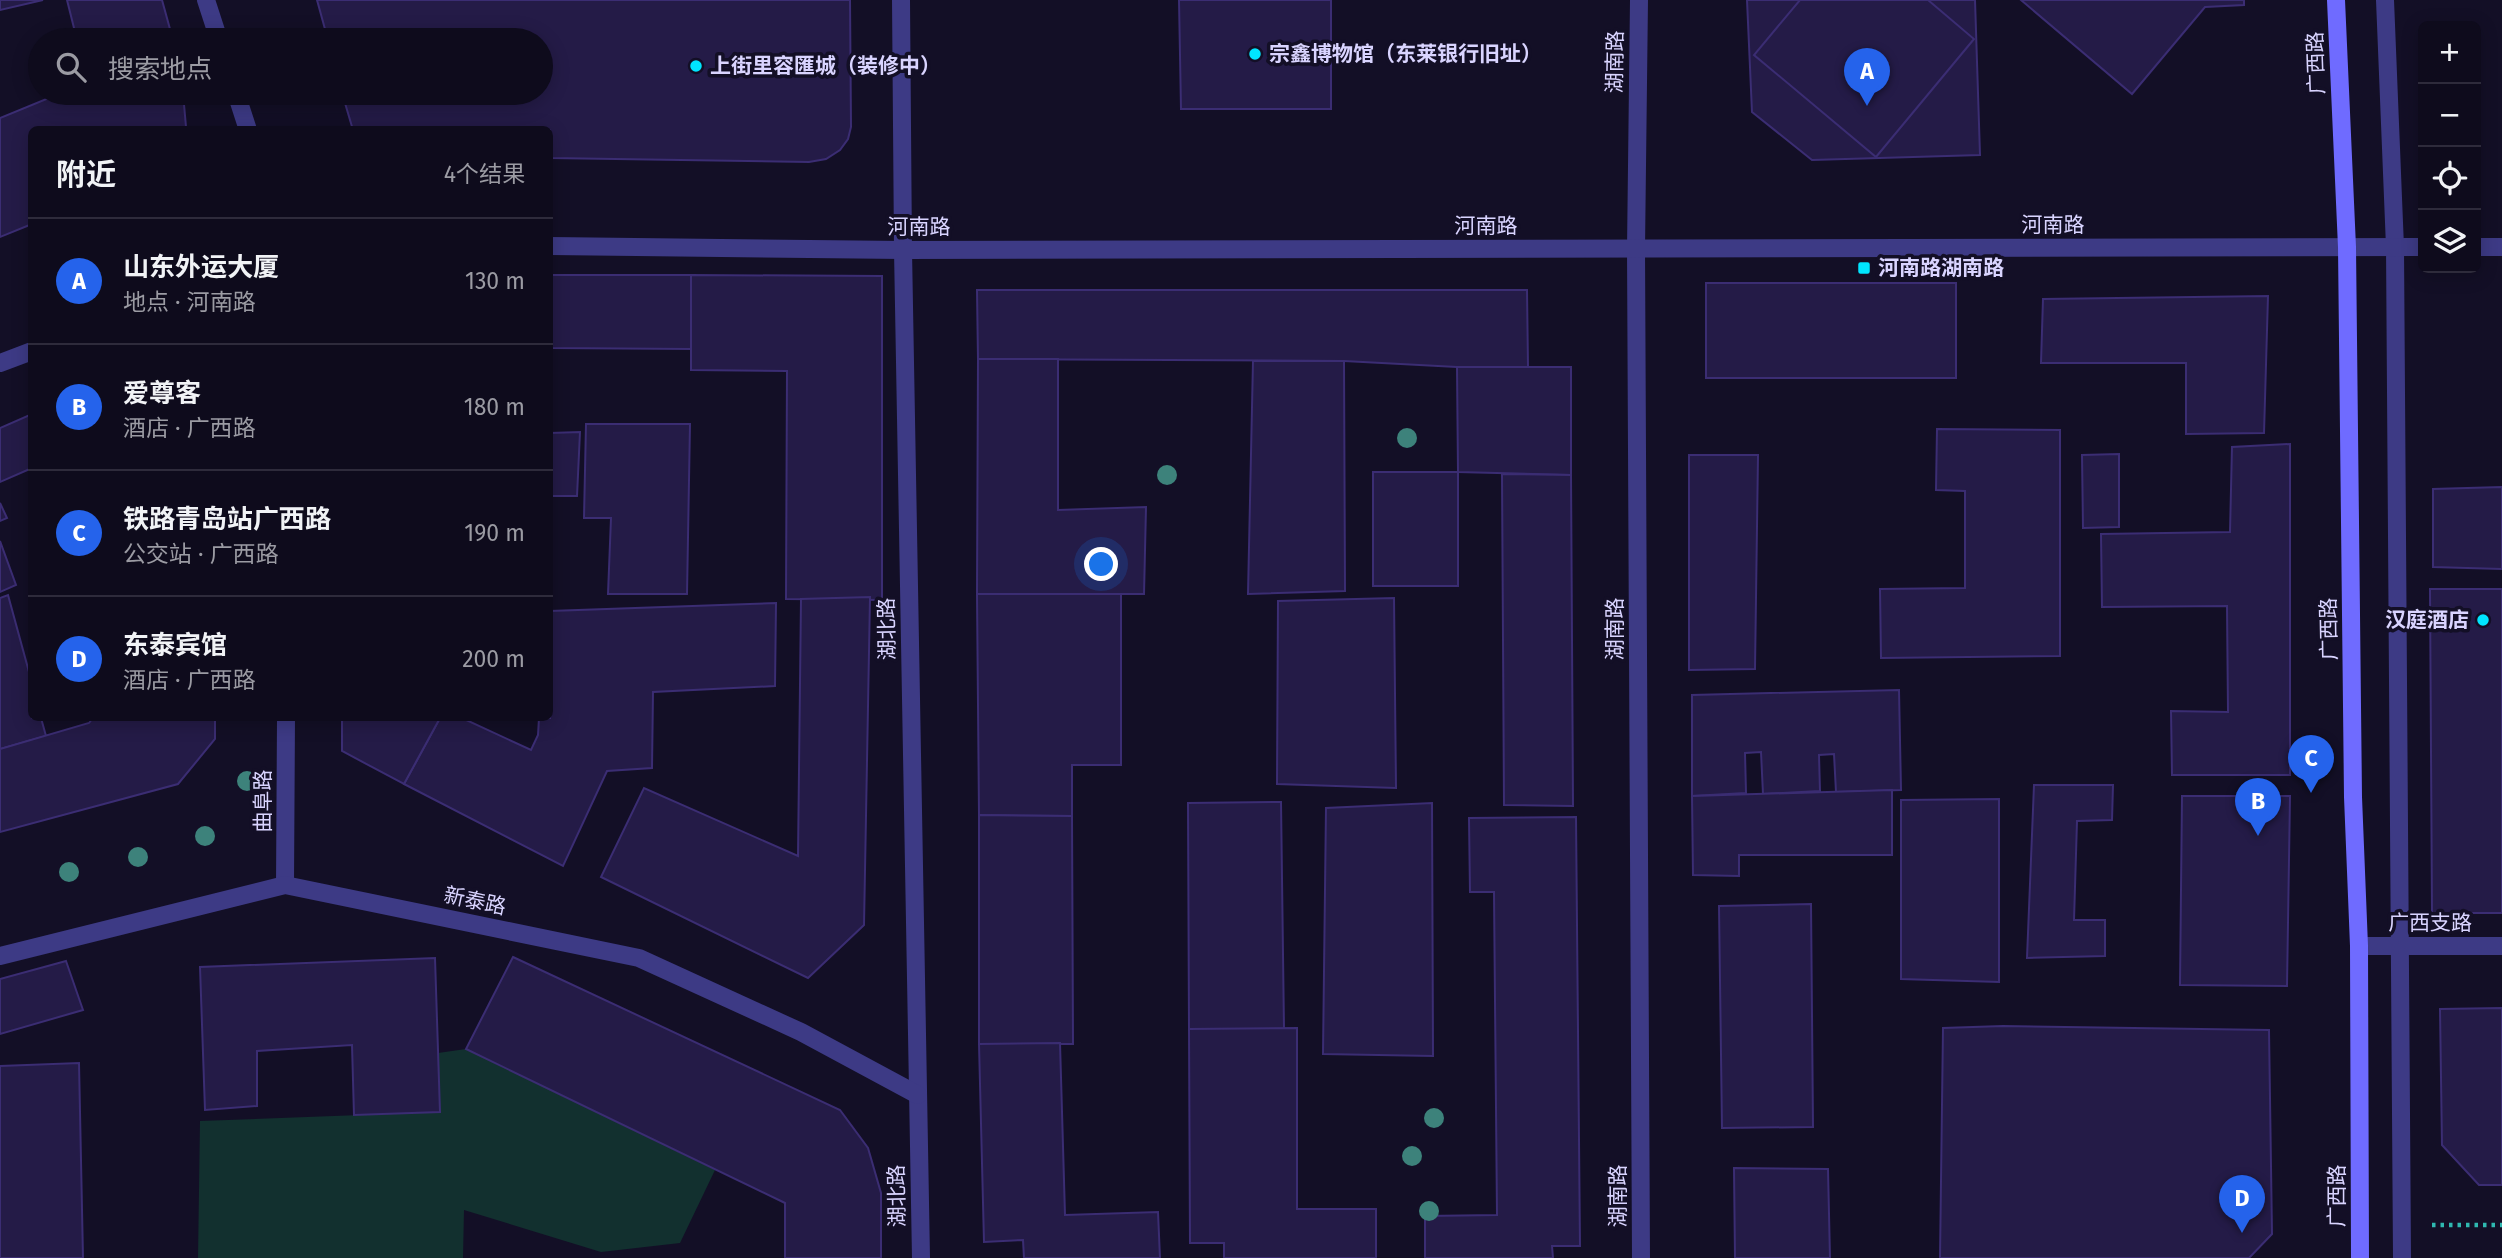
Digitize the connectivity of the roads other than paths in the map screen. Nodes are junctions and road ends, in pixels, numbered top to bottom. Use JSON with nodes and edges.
{"nodes":[{"id":1,"x":206,"y":0,"type":"edge"},
{"id":2,"x":901,"y":0,"type":"edge"},
{"id":3,"x":1639,"y":0,"type":"edge"},
{"id":4,"x":2336,"y":0,"type":"edge"},
{"id":5,"x":2385,"y":0,"type":"edge"},
{"id":6,"x":215,"y":28,"type":"edge"},
{"id":7,"x":240,"y":105,"type":"edge"},
{"id":8,"x":247,"y":126,"type":"edge"},
{"id":9,"x":553,"y":246,"type":"edge"},
{"id":10,"x":2347,"y":247,"type":"junction"},
{"id":11,"x":2395,"y":247,"type":"junction"},
{"id":12,"x":2418,"y":247,"type":"edge"},
{"id":13,"x":2481,"y":247,"type":"edge"},
{"id":14,"x":2502,"y":247,"type":"edge"},
{"id":15,"x":1636,"y":249,"type":"junction"},
{"id":16,"x":903,"y":250,"type":"junction"},
{"id":17,"x":28,"y":352,"type":"edge"},
{"id":18,"x":0,"y":363,"type":"edge"},
{"id":19,"x":286,"y":721,"type":"edge"},
{"id":20,"x":285,"y":885,"type":"junction"},
{"id":21,"x":2359,"y":946,"type":"junction"},
{"id":22,"x":2400,"y":946,"type":"junction"},
{"id":23,"x":2502,"y":946,"type":"edge"},
{"id":24,"x":0,"y":956,"type":"edge"},
{"id":25,"x":918,"y":1095,"type":"junction"},
{"id":26,"x":921,"y":1258,"type":"edge"},
{"id":27,"x":1642,"y":1258,"type":"edge"},
{"id":28,"x":2360,"y":1258,"type":"edge"},
{"id":29,"x":2402,"y":1258,"type":"edge"}],
"edges":[{"from":1,"to":6,"type":"street"},
{"from":2,"to":16,"type":"street","name":"湖北路"},
{"from":3,"to":15,"type":"street","name":"湖南路"},
{"from":4,"to":10,"type":"main road","name":"广西路"},
{"from":5,"to":11,"type":"street"},
{"from":7,"to":8,"type":"street"},
{"from":9,"to":16,"type":"street","name":"河南路"},
{"from":10,"to":11,"type":"street","name":"河南路"},
{"from":10,"to":15,"type":"street","name":"河南路"},
{"from":10,"to":21,"type":"main road","name":"广西路"},
{"from":11,"to":12,"type":"street","name":"河南路"},
{"from":11,"to":22,"type":"street"},
{"from":13,"to":14,"type":"street"},
{"from":15,"to":16,"type":"street","name":"河南路"},
{"from":15,"to":27,"type":"street","name":"湖南路"},
{"from":16,"to":25,"type":"street","name":"湖北路"},
{"from":17,"to":18,"type":"street"},
{"from":19,"to":20,"type":"street","name":"曲阜路"},
{"from":20,"to":24,"type":"street","name":"新泰路"},
{"from":20,"to":25,"type":"street","name":"新泰路"},
{"from":21,"to":22,"type":"street","name":"广西支路"},
{"from":21,"to":28,"type":"main road","name":"广西路"},
{"from":22,"to":23,"type":"street","name":"广西支路"},
{"from":22,"to":29,"type":"street"},
{"from":25,"to":26,"type":"street","name":"湖北路"}]}
